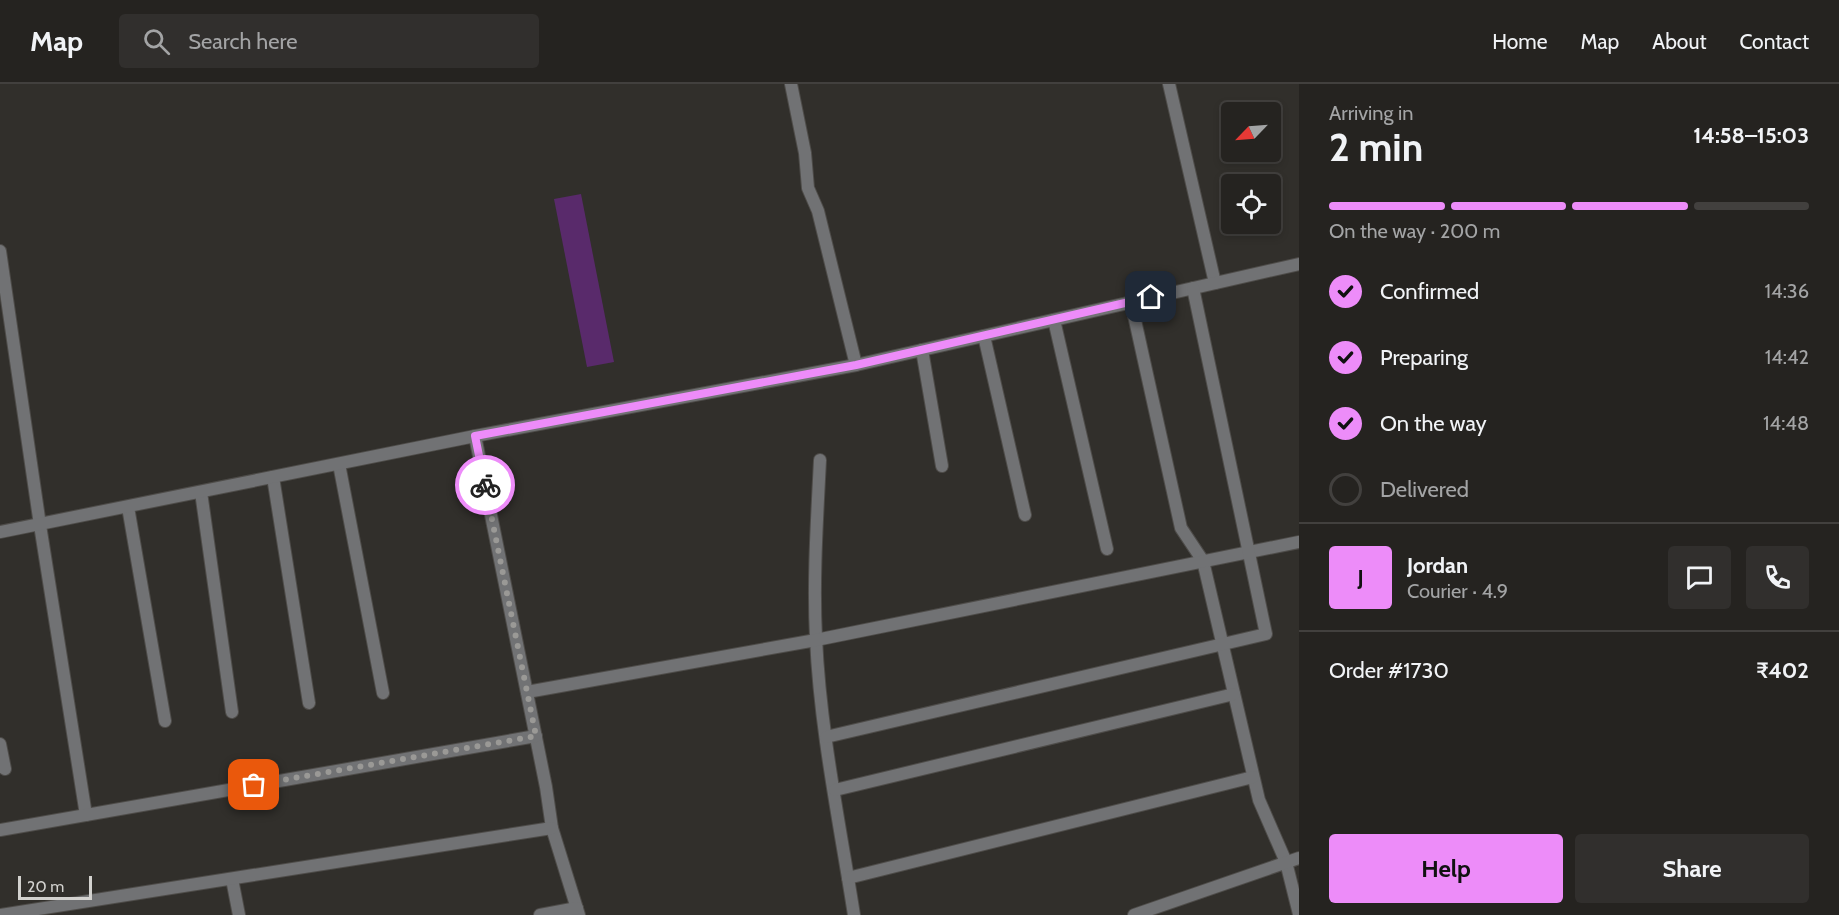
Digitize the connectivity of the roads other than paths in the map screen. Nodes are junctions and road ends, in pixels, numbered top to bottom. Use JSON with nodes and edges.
{"nodes":[{"id":1,"x":791,"y":84,"type":"edge"},
{"id":2,"x":1169,"y":84,"type":"edge"},
{"id":3,"x":0,"y":251,"type":"edge"},
{"id":4,"x":1299,"y":264,"type":"edge"},
{"id":5,"x":1215,"y":283,"type":"junction"},
{"id":6,"x":1193,"y":288,"type":"junction"},
{"id":7,"x":1131,"y":302,"type":"junction"},
{"id":8,"x":1054,"y":320,"type":"junction"},
{"id":9,"x":984,"y":336,"type":"junction"},
{"id":10,"x":922,"y":350,"type":"junction"},
{"id":11,"x":856,"y":365,"type":"junction"},
{"id":12,"x":475,"y":436,"type":"junction"},
{"id":13,"x":820,"y":460,"type":"dead end"},
{"id":14,"x":339,"y":464,"type":"junction"},
{"id":15,"x":942,"y":466,"type":"dead end"},
{"id":16,"x":273,"y":477,"type":"junction"},
{"id":17,"x":201,"y":492,"type":"junction"},
{"id":18,"x":128,"y":507,"type":"junction"},
{"id":19,"x":1025,"y":515,"type":"dead end"},
{"id":20,"x":40,"y":525,"type":"junction"},
{"id":21,"x":0,"y":532,"type":"edge"},
{"id":22,"x":1299,"y":542,"type":"edge"},
{"id":23,"x":1107,"y":549,"type":"dead end"},
{"id":24,"x":1249,"y":552,"type":"junction"},
{"id":25,"x":1203,"y":561,"type":"junction"},
{"id":26,"x":816,"y":640,"type":"junction"},
{"id":27,"x":1222,"y":644,"type":"junction"},
{"id":28,"x":527,"y":692,"type":"junction"},
{"id":29,"x":383,"y":693,"type":"dead end"},
{"id":30,"x":1234,"y":694,"type":"junction"},
{"id":31,"x":309,"y":703,"type":"dead end"},
{"id":32,"x":232,"y":712,"type":"dead end"},
{"id":33,"x":165,"y":721,"type":"dead end"},
{"id":34,"x":536,"y":736,"type":"junction"},
{"id":35,"x":826,"y":736,"type":"junction"},
{"id":36,"x":0,"y":744,"type":"edge"},
{"id":37,"x":5,"y":769,"type":"dead end"},
{"id":38,"x":1253,"y":777,"type":"junction"},
{"id":39,"x":835,"y":790,"type":"junction"},
{"id":40,"x":86,"y":815,"type":"junction"},
{"id":41,"x":552,"y":828,"type":"junction"},
{"id":42,"x":0,"y":830,"type":"edge"},
{"id":43,"x":1299,"y":858,"type":"edge"},
{"id":44,"x":1286,"y":862,"type":"junction"},
{"id":45,"x":848,"y":878,"type":"junction"},
{"id":46,"x":232,"y":879,"type":"junction"},
{"id":47,"x":578,"y":912,"type":"edge"},
{"id":48,"x":1299,"y":914,"type":"edge"},
{"id":49,"x":0,"y":915,"type":"edge"},
{"id":50,"x":239,"y":915,"type":"edge"},
{"id":51,"x":540,"y":915,"type":"edge"},
{"id":52,"x":854,"y":915,"type":"edge"},
{"id":53,"x":1134,"y":915,"type":"edge"}],
"edges":[{"from":1,"to":11,"type":"street"},
{"from":2,"to":5,"type":"street"},
{"from":3,"to":20,"type":"street"},
{"from":4,"to":5,"type":"street"},
{"from":5,"to":6,"type":"street"},
{"from":6,"to":7,"type":"street"},
{"from":6,"to":24,"type":"street"},
{"from":7,"to":8,"type":"street"},
{"from":7,"to":25,"type":"street"},
{"from":8,"to":9,"type":"street"},
{"from":8,"to":23,"type":"street"},
{"from":9,"to":10,"type":"street"},
{"from":9,"to":19,"type":"street"},
{"from":10,"to":11,"type":"street"},
{"from":10,"to":15,"type":"street"},
{"from":11,"to":12,"type":"street"},
{"from":12,"to":14,"type":"street"},
{"from":12,"to":28,"type":"street"},
{"from":13,"to":26,"type":"street"},
{"from":14,"to":16,"type":"street"},
{"from":14,"to":29,"type":"street"},
{"from":16,"to":17,"type":"street"},
{"from":16,"to":31,"type":"street"},
{"from":17,"to":18,"type":"street"},
{"from":17,"to":32,"type":"street"},
{"from":18,"to":20,"type":"street"},
{"from":18,"to":33,"type":"street"},
{"from":20,"to":21,"type":"street"},
{"from":20,"to":40,"type":"street"},
{"from":22,"to":24,"type":"street"},
{"from":24,"to":25,"type":"street"},
{"from":24,"to":27,"type":"street"},
{"from":25,"to":26,"type":"street"},
{"from":25,"to":27,"type":"street"},
{"from":26,"to":28,"type":"street"},
{"from":26,"to":35,"type":"street"},
{"from":27,"to":30,"type":"street"},
{"from":27,"to":35,"type":"street"},
{"from":28,"to":34,"type":"street"},
{"from":30,"to":38,"type":"street"},
{"from":30,"to":39,"type":"street"},
{"from":34,"to":40,"type":"street"},
{"from":34,"to":41,"type":"street"},
{"from":35,"to":39,"type":"street"},
{"from":36,"to":37,"type":"street"},
{"from":38,"to":44,"type":"street"},
{"from":38,"to":45,"type":"street"},
{"from":39,"to":45,"type":"street"},
{"from":40,"to":42,"type":"street"},
{"from":41,"to":46,"type":"street"},
{"from":41,"to":47,"type":"street"},
{"from":43,"to":44,"type":"street"},
{"from":44,"to":48,"type":"street"},
{"from":44,"to":53,"type":"street"},
{"from":45,"to":52,"type":"street"},
{"from":46,"to":49,"type":"street"},
{"from":46,"to":50,"type":"street"},
{"from":47,"to":51,"type":"street"}]}
